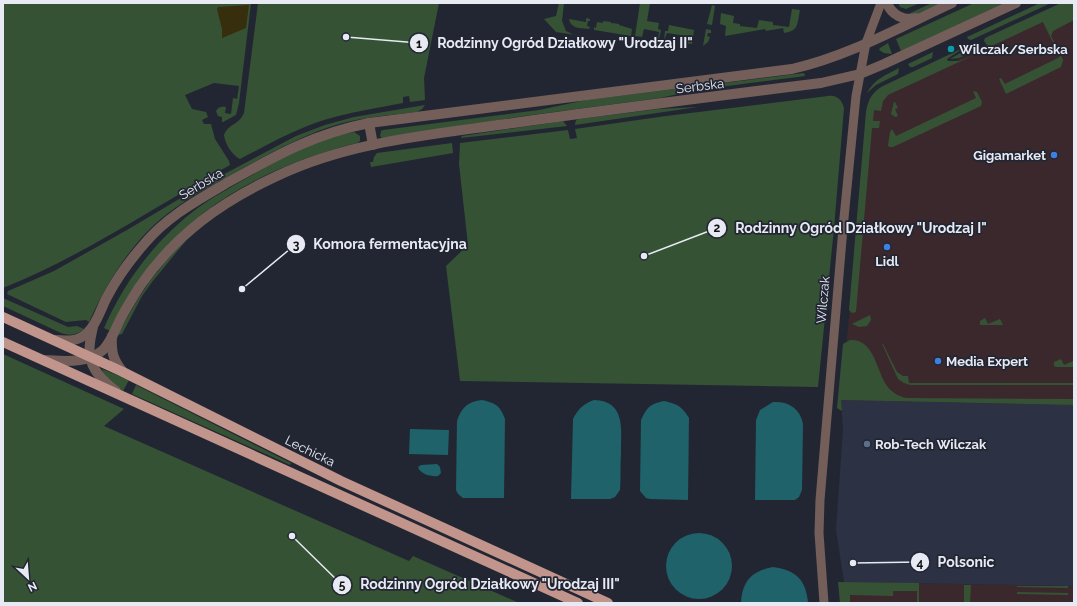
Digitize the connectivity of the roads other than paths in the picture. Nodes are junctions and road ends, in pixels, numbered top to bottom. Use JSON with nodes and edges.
{"nodes":[{"id":1,"x":880,"y":3,"type":"edge"},
{"id":2,"x":887,"y":3,"type":"edge"},
{"id":3,"x":952,"y":3,"type":"edge"},
{"id":4,"x":1016,"y":3,"type":"edge"},
{"id":5,"x":924,"y":16,"type":"junction"},
{"id":6,"x":866,"y":43,"type":"junction"},
{"id":7,"x":860,"y":74,"type":"junction"},
{"id":8,"x":370,"y":123,"type":"junction"},
{"id":9,"x":373,"y":145,"type":"junction"},
{"id":10,"x":3,"y":317,"type":"edge"},
{"id":11,"x":93,"y":327,"type":"junction"},
{"id":12,"x":112,"y":336,"type":"junction"},
{"id":13,"x":54,"y":340,"type":"junction"},
{"id":14,"x":3,"y":342,"type":"edge"},
{"id":15,"x":90,"y":357,"type":"junction"},
{"id":16,"x":44,"y":360,"type":"junction"},
{"id":17,"x":123,"y":372,"type":"junction"},
{"id":18,"x":126,"y":397,"type":"junction"},
{"id":19,"x":578,"y":603,"type":"edge"},
{"id":20,"x":608,"y":603,"type":"edge"},
{"id":21,"x":824,"y":603,"type":"edge"}],
"edges":[{"from":1,"to":6,"type":"street","name":"Wilczak"},
{"from":2,"to":5,"type":"street"},
{"from":3,"to":5,"type":"street","name":"Serbska"},
{"from":4,"to":7,"type":"street","name":"Serbska"},
{"from":5,"to":6,"type":"street","name":"Serbska"},
{"from":6,"to":7,"type":"street","name":"Wilczak"},
{"from":6,"to":8,"type":"street","name":"Serbska"},
{"from":7,"to":9,"type":"street","name":"Serbska"},
{"from":7,"to":21,"type":"street","name":"Wilczak"},
{"from":8,"to":9,"type":"street"},
{"from":8,"to":11,"type":"street","name":"Serbska"},
{"from":9,"to":12,"type":"street","name":"Serbska"},
{"from":10,"to":13,"type":"main road","name":"Lechicka"},
{"from":11,"to":13,"type":"street","name":"Serbska"},
{"from":11,"to":15,"type":"street","name":"Serbska"},
{"from":12,"to":15,"type":"street","name":"Serbska"},
{"from":12,"to":17,"type":"street","name":"Serbska"},
{"from":13,"to":15,"type":"main road","name":"Lechicka"},
{"from":14,"to":16,"type":"main road","name":"Lechicka"},
{"from":15,"to":16,"type":"street","name":"Serbska"},
{"from":15,"to":17,"type":"main road","name":"Lechicka"},
{"from":15,"to":18,"type":"street"},
{"from":16,"to":18,"type":"main road","name":"Lechicka"},
{"from":17,"to":20,"type":"main road","name":"Lechicka"},
{"from":18,"to":19,"type":"main road","name":"Lechicka"}]}
